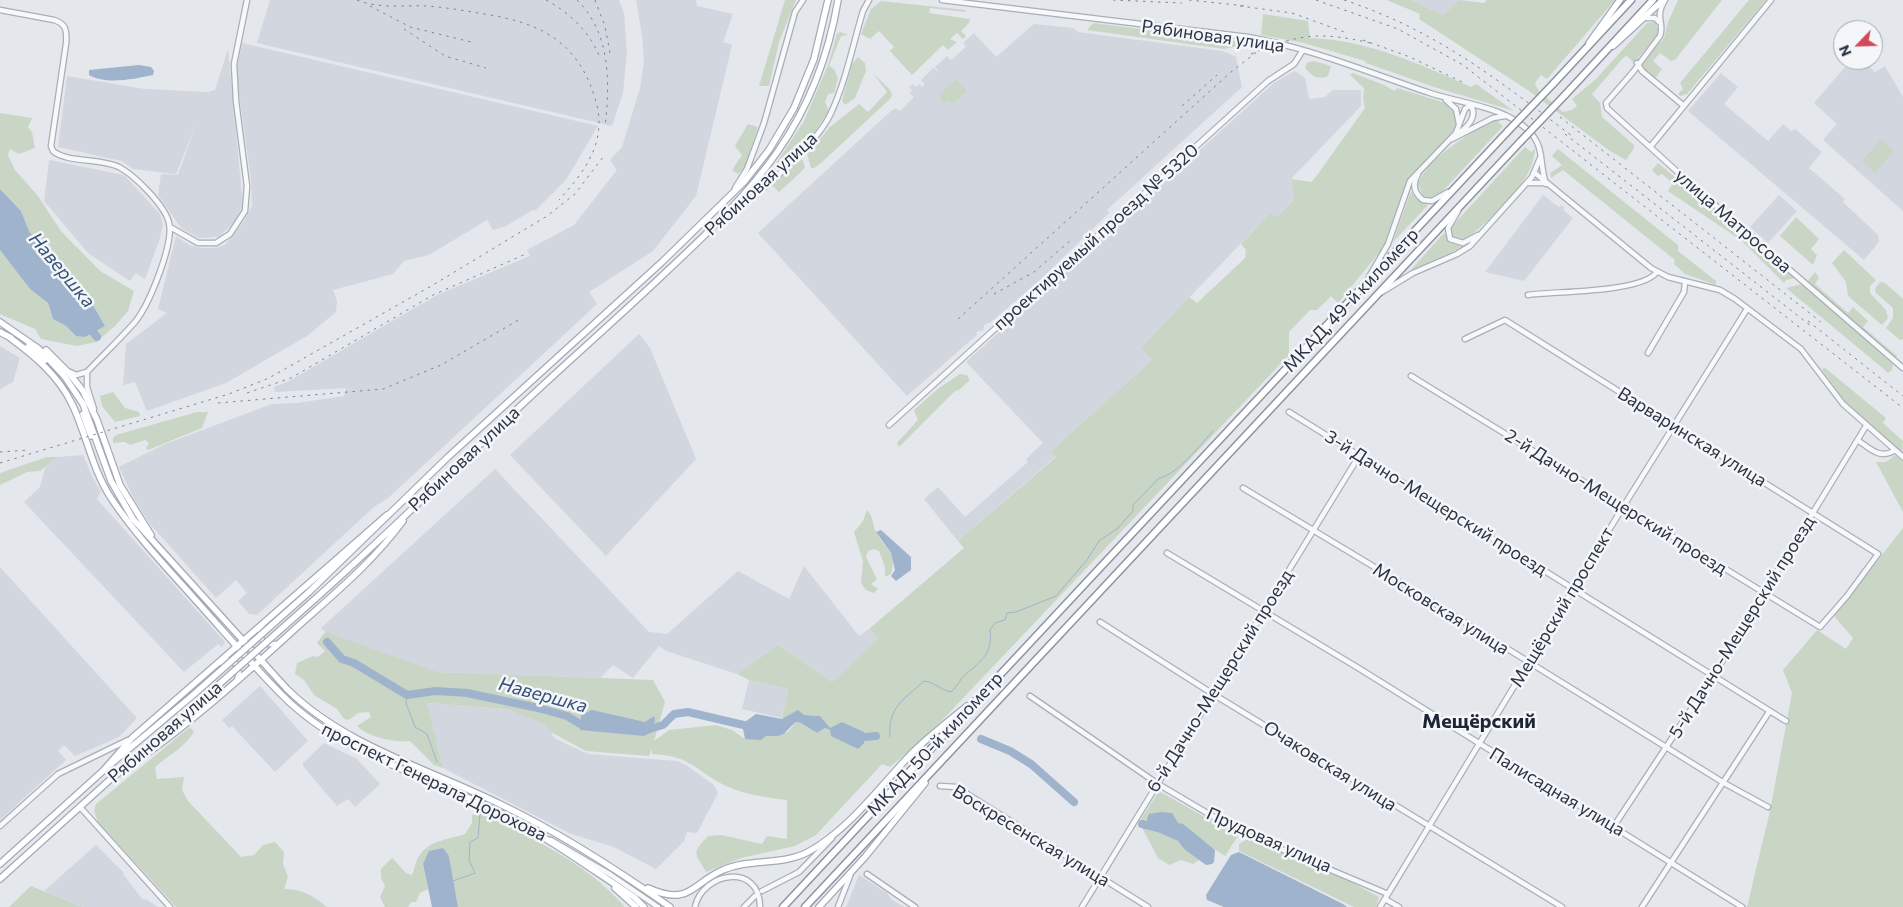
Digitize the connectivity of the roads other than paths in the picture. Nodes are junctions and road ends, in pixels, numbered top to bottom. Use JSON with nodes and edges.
{"nodes":[{"id":1,"x":247,"y":0,"type":"edge"},
{"id":2,"x":803,"y":0,"type":"edge"},
{"id":3,"x":828,"y":0,"type":"edge"},
{"id":4,"x":838,"y":0,"type":"edge"},
{"id":5,"x":864,"y":0,"type":"edge"},
{"id":6,"x":869,"y":0,"type":"edge"},
{"id":7,"x":942,"y":0,"type":"edge"},
{"id":8,"x":1620,"y":0,"type":"edge"},
{"id":9,"x":1631,"y":0,"type":"edge"},
{"id":10,"x":1653,"y":0,"type":"edge"},
{"id":11,"x":1664,"y":0,"type":"edge"},
{"id":12,"x":1771,"y":0,"type":"edge"},
{"id":13,"x":865,"y":7,"type":"junction"},
{"id":14,"x":0,"y":10,"type":"edge"},
{"id":15,"x":1644,"y":18,"type":"junction"},
{"id":16,"x":1659,"y":22,"type":"junction"},
{"id":17,"x":1303,"y":50,"type":"junction"},
{"id":18,"x":1583,"y":51,"type":"junction"},
{"id":19,"x":1604,"y":54,"type":"junction"},
{"id":20,"x":1638,"y":63,"type":"junction"},
{"id":21,"x":1441,"y":96,"type":"junction"},
{"id":22,"x":1470,"y":105,"type":"junction"},
{"id":23,"x":1684,"y":106,"type":"junction"},
{"id":24,"x":1508,"y":116,"type":"junction"},
{"id":25,"x":1459,"y":129,"type":"junction"},
{"id":26,"x":1452,"y":139,"type":"junction"},
{"id":27,"x":1447,"y":143,"type":"junction"},
{"id":28,"x":1651,"y":146,"type":"junction"},
{"id":29,"x":1541,"y":150,"type":"junction"},
{"id":30,"x":1422,"y":168,"type":"junction"},
{"id":31,"x":1535,"y":173,"type":"junction"},
{"id":32,"x":1526,"y":184,"type":"junction"},
{"id":33,"x":1546,"y":184,"type":"junction"},
{"id":34,"x":1454,"y":189,"type":"junction"},
{"id":35,"x":732,"y":194,"type":"junction"},
{"id":36,"x":1464,"y":202,"type":"junction"},
{"id":37,"x":727,"y":214,"type":"junction"},
{"id":38,"x":170,"y":227,"type":"junction"},
{"id":39,"x":1481,"y":233,"type":"junction"},
{"id":40,"x":1658,"y":272,"type":"junction"},
{"id":41,"x":1685,"y":282,"type":"junction"},
{"id":42,"x":1366,"y":283,"type":"junction"},
{"id":43,"x":1377,"y":295,"type":"junction"},
{"id":44,"x":1528,"y":295,"type":"dead end"},
{"id":45,"x":1747,"y":309,"type":"junction"},
{"id":46,"x":0,"y":322,"type":"edge"},
{"id":47,"x":10,"y":328,"type":"junction"},
{"id":48,"x":0,"y":332,"type":"edge"},
{"id":49,"x":1465,"y":339,"type":"dead end"},
{"id":50,"x":1648,"y":353,"type":"dead end"},
{"id":51,"x":1903,"y":368,"type":"edge"},
{"id":52,"x":66,"y":369,"type":"junction"},
{"id":53,"x":87,"y":372,"type":"junction"},
{"id":54,"x":1411,"y":376,"type":"dead end"},
{"id":55,"x":1289,"y":412,"type":"dead end"},
{"id":56,"x":889,"y":425,"type":"dead end"},
{"id":57,"x":1866,"y":426,"type":"junction"},
{"id":58,"x":1673,"y":427,"type":"junction"},
{"id":59,"x":100,"y":430,"type":"junction"},
{"id":60,"x":1859,"y":441,"type":"junction"},
{"id":61,"x":1895,"y":450,"type":"junction"},
{"id":62,"x":1359,"y":456,"type":"junction"},
{"id":63,"x":1903,"y":457,"type":"edge"},
{"id":64,"x":1243,"y":488,"type":"dead end"},
{"id":65,"x":401,"y":504,"type":"junction"},
{"id":66,"x":414,"y":507,"type":"junction"},
{"id":67,"x":1623,"y":507,"type":"junction"},
{"id":68,"x":1814,"y":512,"type":"junction"},
{"id":69,"x":1313,"y":530,"type":"junction"},
{"id":70,"x":1167,"y":552,"type":"dead end"},
{"id":71,"x":179,"y":569,"type":"junction"},
{"id":72,"x":1088,"y":580,"type":"joint"},
{"id":73,"x":1575,"y":588,"type":"junction"},
{"id":74,"x":1100,"y":592,"type":"joint"},
{"id":75,"x":1764,"y":594,"type":"junction"},
{"id":76,"x":1263,"y":612,"type":"junction"},
{"id":77,"x":1100,"y":622,"type":"dead end"},
{"id":78,"x":263,"y":624,"type":"junction"},
{"id":79,"x":1820,"y":627,"type":"joint"},
{"id":80,"x":244,"y":641,"type":"junction"},
{"id":81,"x":279,"y":644,"type":"junction"},
{"id":82,"x":238,"y":647,"type":"junction"},
{"id":83,"x":260,"y":660,"type":"junction"},
{"id":84,"x":219,"y":663,"type":"junction"},
{"id":85,"x":1528,"y":664,"type":"junction"},
{"id":86,"x":254,"y":666,"type":"junction"},
{"id":87,"x":1713,"y":676,"type":"junction"},
{"id":88,"x":236,"y":681,"type":"junction"},
{"id":89,"x":983,"y":693,"type":"junction"},
{"id":90,"x":1213,"y":694,"type":"junction"},
{"id":91,"x":1030,"y":696,"type":"dead end"},
{"id":92,"x":1769,"y":712,"type":"junction"},
{"id":93,"x":1786,"y":721,"type":"dead end"},
{"id":94,"x":132,"y":738,"type":"junction"},
{"id":95,"x":1479,"y":744,"type":"junction"},
{"id":96,"x":1666,"y":748,"type":"junction"},
{"id":97,"x":943,"y":760,"type":"junction"},
{"id":98,"x":103,"y":771,"type":"junction"},
{"id":99,"x":111,"y":778,"type":"junction"},
{"id":100,"x":1724,"y":783,"type":"junction"},
{"id":101,"x":1158,"y":784,"type":"junction"},
{"id":102,"x":940,"y":786,"type":"dead end"},
{"id":103,"x":80,"y":807,"type":"junction"},
{"id":104,"x":1768,"y":807,"type":"dead end"},
{"id":105,"x":0,"y":826,"type":"edge"},
{"id":106,"x":843,"y":826,"type":"junction"},
{"id":107,"x":1614,"y":826,"type":"junction"},
{"id":108,"x":1429,"y":827,"type":"junction"},
{"id":109,"x":539,"y":833,"type":"junction"},
{"id":110,"x":1670,"y":862,"type":"junction"},
{"id":111,"x":0,"y":864,"type":"edge"},
{"id":112,"x":852,"y":873,"type":"junction"},
{"id":113,"x":598,"y":874,"type":"junction"},
{"id":114,"x":867,"y":874,"type":"dead end"},
{"id":115,"x":627,"y":877,"type":"junction"},
{"id":116,"x":1100,"y":878,"type":"junction"},
{"id":117,"x":0,"y":879,"type":"edge"},
{"id":118,"x":762,"y":891,"type":"dead end"},
{"id":119,"x":755,"y":896,"type":"dead end"},
{"id":120,"x":1387,"y":896,"type":"junction"},
{"id":121,"x":170,"y":907,"type":"edge"},
{"id":122,"x":636,"y":907,"type":"edge"},
{"id":123,"x":644,"y":907,"type":"edge"},
{"id":124,"x":658,"y":907,"type":"edge"},
{"id":125,"x":670,"y":907,"type":"edge"},
{"id":126,"x":695,"y":907,"type":"edge"},
{"id":127,"x":744,"y":907,"type":"edge"},
{"id":128,"x":760,"y":907,"type":"edge"},
{"id":129,"x":783,"y":907,"type":"edge"},
{"id":130,"x":805,"y":907,"type":"edge"},
{"id":131,"x":819,"y":907,"type":"edge"},
{"id":132,"x":838,"y":907,"type":"edge"},
{"id":133,"x":915,"y":907,"type":"edge"},
{"id":134,"x":1082,"y":907,"type":"edge"},
{"id":135,"x":1148,"y":907,"type":"edge"},
{"id":136,"x":1380,"y":907,"type":"edge"},
{"id":137,"x":1399,"y":907,"type":"edge"},
{"id":138,"x":1562,"y":907,"type":"edge"},
{"id":139,"x":1642,"y":907,"type":"edge"},
{"id":140,"x":1742,"y":907,"type":"edge"}],
"edges":[{"from":1,"to":38,"type":"street"},
{"from":2,"to":35,"type":"street","name":"Рябиновая улица"},
{"from":3,"to":35,"type":"main road"},
{"from":4,"to":37,"type":"main road"},
{"from":5,"to":13,"type":"street"},
{"from":6,"to":13,"type":"street","name":"Рябиновая улица"},
{"from":7,"to":17,"type":"street","name":"Рябиновая улица"},
{"from":8,"to":18,"type":"main road"},
{"from":9,"to":18,"type":"highway","name":"МКАД, 49-й километр"},
{"from":10,"to":19,"type":"highway","name":"МКАД, 49-й километр"},
{"from":11,"to":15,"type":"main road"},
{"from":11,"to":16,"type":"street"},
{"from":12,"to":23,"type":"street"},
{"from":13,"to":37,"type":"street","name":"Рябиновая улица"},
{"from":14,"to":38,"type":"street"},
{"from":15,"to":16,"type":"street"},
{"from":15,"to":19,"type":"main road"},
{"from":16,"to":20,"type":"street"},
{"from":17,"to":21,"type":"street","name":"Рябиновая улица"},
{"from":17,"to":56,"type":"street","name":"проектируемый проезд № 5320"},
{"from":18,"to":34,"type":"highway","name":"МКАД, 49-й километр","bridge":true},
{"from":19,"to":36,"type":"highway","name":"МКАД, 49-й километр","bridge":true},
{"from":20,"to":23,"type":"street"},
{"from":20,"to":28,"type":"street","name":"улица Матросова"},
{"from":21,"to":22,"type":"street","name":"Рябиновая улица"},
{"from":21,"to":25,"type":"street"},
{"from":22,"to":24,"type":"street","name":"Рябиновая улица"},
{"from":22,"to":25,"type":"street"},
{"from":22,"to":26,"type":"street"},
{"from":23,"to":28,"type":"street"},
{"from":24,"to":26,"type":"street"},
{"from":24,"to":29,"type":"street","name":"Рябиновая улица"},
{"from":25,"to":27,"type":"street"},
{"from":26,"to":27,"type":"street"},
{"from":27,"to":30,"type":"street"},
{"from":28,"to":51,"type":"street","name":"улица Матросова"},
{"from":29,"to":31,"type":"street"},
{"from":29,"to":33,"type":"street"},
{"from":30,"to":34,"type":"street"},
{"from":30,"to":42,"type":"street"},
{"from":31,"to":32,"type":"street"},
{"from":31,"to":33,"type":"street"},
{"from":32,"to":33,"type":"street"},
{"from":32,"to":39,"type":"street"},
{"from":33,"to":40,"type":"street"},
{"from":34,"to":42,"type":"highway","name":"МКАД, 49-й километр"},
{"from":35,"to":65,"type":"main road","name":"Рябиновая улица"},
{"from":36,"to":39,"type":"street"},
{"from":36,"to":43,"type":"highway","name":"МКАД, 49-й километр"},
{"from":37,"to":66,"type":"main road","name":"Рябиновая улица"},
{"from":38,"to":53,"type":"street"},
{"from":39,"to":43,"type":"street"},
{"from":40,"to":41,"type":"street"},
{"from":40,"to":44,"type":"street"},
{"from":41,"to":45,"type":"street"},
{"from":41,"to":50,"type":"street"},
{"from":42,"to":72,"type":"highway","name":"МКАД, 49-й километр"},
{"from":43,"to":74,"type":"highway","name":"МКАД, 49-й километр"},
{"from":45,"to":57,"type":"street"},
{"from":45,"to":58,"type":"street","name":"Мещёрский проспект"},
{"from":46,"to":47,"type":"main road","name":"проспект Генерала Дорохова"},
{"from":47,"to":52,"type":"main road","name":"проспект Генерала Дорохова"},
{"from":47,"to":71,"type":"main road","name":"проспект Генерала Дорохова"},
{"from":48,"to":82,"type":"main road","name":"проспект Генерала Дорохова"},
{"from":49,"to":58,"type":"street","name":"Варваринская улица"},
{"from":52,"to":53,"type":"street"},
{"from":52,"to":59,"type":"main road","name":"проспект Генерала Дорохова"},
{"from":53,"to":59,"type":"street"},
{"from":54,"to":67,"type":"street","name":"2-й Дачно-Мещерский проезд"},
{"from":55,"to":62,"type":"street","name":"3-й Дачно-Мещерский проезд"},
{"from":57,"to":60,"type":"street","name":"5-й Дачно-Мещерский проезд"},
{"from":57,"to":61,"type":"street"},
{"from":58,"to":67,"type":"street","name":"Мещёрский проспект"},
{"from":58,"to":68,"type":"street","name":"Варваринская улица"},
{"from":59,"to":71,"type":"main road","name":"проспект Генерала Дорохова"},
{"from":60,"to":61,"type":"street"},
{"from":60,"to":68,"type":"street","name":"5-й Дачно-Мещерский проезд"},
{"from":61,"to":63,"type":"street"},
{"from":62,"to":69,"type":"street","name":"6-й Дачно-Мещерский проезд"},
{"from":62,"to":73,"type":"street","name":"3-й Дачно-Мещерский проезд"},
{"from":64,"to":69,"type":"street","name":"Московская улица"},
{"from":65,"to":78,"type":"main road"},
{"from":65,"to":98,"type":"main road","name":"Рябиновая улица","bridge":true},
{"from":66,"to":81,"type":"main road"},
{"from":66,"to":99,"type":"main road","name":"Рябиновая улица","bridge":true},
{"from":67,"to":73,"type":"street","name":"Мещёрский проспект"},
{"from":67,"to":75,"type":"street","name":"2-й Дачно-Мещерский проезд"},
{"from":68,"to":75,"type":"street","name":"5-й Дачно-Мещерский проезд"},
{"from":68,"to":79,"type":"street","name":"Варваринская улица"},
{"from":69,"to":76,"type":"street","name":"6-й Дачно-Мещерский проезд"},
{"from":69,"to":85,"type":"street","name":"Московская улица"},
{"from":70,"to":76,"type":"street","name":"Палисадная улица"},
{"from":71,"to":80,"type":"main road","name":"проспект Генерала Дорохова"},
{"from":72,"to":89,"type":"highway","name":"МКАД, 50-й километр"},
{"from":73,"to":85,"type":"street","name":"Мещёрский проспект"},
{"from":73,"to":87,"type":"street","name":"3-й Дачно-Мещерский проезд"},
{"from":74,"to":97,"type":"highway","name":"МКАД, 50-й километр"},
{"from":75,"to":79,"type":"street","name":"2-й Дачно-Мещерский проезд"},
{"from":75,"to":87,"type":"street","name":"5-й Дачно-Мещерский проезд"},
{"from":76,"to":90,"type":"street","name":"6-й Дачно-Мещерский проезд"},
{"from":76,"to":95,"type":"street","name":"Палисадная улица"},
{"from":77,"to":90,"type":"street","name":"Очаковская улица"},
{"from":78,"to":80,"type":"main road"},
{"from":78,"to":81,"type":"street"},
{"from":80,"to":82,"type":"main road"},
{"from":80,"to":83,"type":"main road","name":"проспект Генерала Дорохова"},
{"from":81,"to":83,"type":"main road"},
{"from":82,"to":84,"type":"main road"},
{"from":82,"to":86,"type":"main road","name":"проспект Генерала Дорохова"},
{"from":83,"to":86,"type":"main road"},
{"from":83,"to":115,"type":"main road","name":"проспект Генерала Дорохова"},
{"from":84,"to":88,"type":"street"},
{"from":84,"to":94,"type":"main road"},
{"from":85,"to":95,"type":"street","name":"Мещёрский проспект"},
{"from":85,"to":96,"type":"street","name":"Московская улица"},
{"from":86,"to":88,"type":"main road"},
{"from":86,"to":109,"type":"main road","name":"проспект Генерала Дорохова"},
{"from":87,"to":92,"type":"street","name":"3-й Дачно-Мещерский проезд"},
{"from":87,"to":96,"type":"street","name":"5-й Дачно-Мещерский проезд"},
{"from":88,"to":99,"type":"main road"},
{"from":89,"to":106,"type":"main road"},
{"from":89,"to":129,"type":"highway","name":"МКАД, 50-й километр"},
{"from":90,"to":101,"type":"street","name":"6-й Дачно-Мещерский проезд"},
{"from":90,"to":108,"type":"street","name":"Очаковская улица"},
{"from":91,"to":101,"type":"street","name":"Прудовая улица"},
{"from":92,"to":93,"type":"street","name":"3-й Дачно-Мещерский проезд"},
{"from":92,"to":100,"type":"street"},
{"from":94,"to":98,"type":"main road"},
{"from":94,"to":105,"type":"street"},
{"from":95,"to":107,"type":"street","name":"Палисадная улица"},
{"from":95,"to":108,"type":"street","name":"Мещёрский проспект"},
{"from":96,"to":100,"type":"street","name":"Московская улица"},
{"from":96,"to":107,"type":"street","name":"5-й Дачно-Мещерский проезд"},
{"from":97,"to":112,"type":"main road"},
{"from":97,"to":130,"type":"highway","name":"МКАД, 50-й километр"},
{"from":98,"to":111,"type":"main road","name":"Рябиновая улица"},
{"from":99,"to":103,"type":"main road","name":"Рябиновая улица"},
{"from":100,"to":104,"type":"street","name":"Московская улица"},
{"from":100,"to":110,"type":"street"},
{"from":101,"to":116,"type":"street","name":"6-й Дачно-Мещерский проезд"},
{"from":101,"to":120,"type":"street","name":"Прудовая улица"},
{"from":102,"to":116,"type":"street","name":"Воскресенская улица"},
{"from":103,"to":117,"type":"main road","name":"Рябиновая улица"},
{"from":103,"to":121,"type":"street"},
{"from":106,"to":115,"type":"main road"},
{"from":106,"to":118,"type":"street"},
{"from":107,"to":110,"type":"street","name":"Палисадная улица"},
{"from":108,"to":120,"type":"street","name":"Мещёрский проспект"},
{"from":108,"to":138,"type":"street","name":"Очаковская улица"},
{"from":109,"to":113,"type":"main road"},
{"from":109,"to":124,"type":"street","name":"проспект Генерала Дорохова"},
{"from":110,"to":139,"type":"street"},
{"from":110,"to":140,"type":"street","name":"Палисадная улица"},
{"from":112,"to":131,"type":"main road"},
{"from":112,"to":132,"type":"street"},
{"from":113,"to":122,"type":"main road"},
{"from":113,"to":123,"type":"main road"},
{"from":114,"to":133,"type":"street"},
{"from":115,"to":125,"type":"main road","name":"проспект Генерала Дорохова"},
{"from":116,"to":134,"type":"street","name":"6-й Дачно-Мещерский проезд"},
{"from":116,"to":135,"type":"street","name":"Воскресенская улица"},
{"from":119,"to":127,"type":"street"},
{"from":120,"to":136,"type":"street","name":"Мещёрский проспект"},
{"from":120,"to":137,"type":"street","name":"Прудовая улица"},
{"from":126,"to":128,"type":"street"}]}
